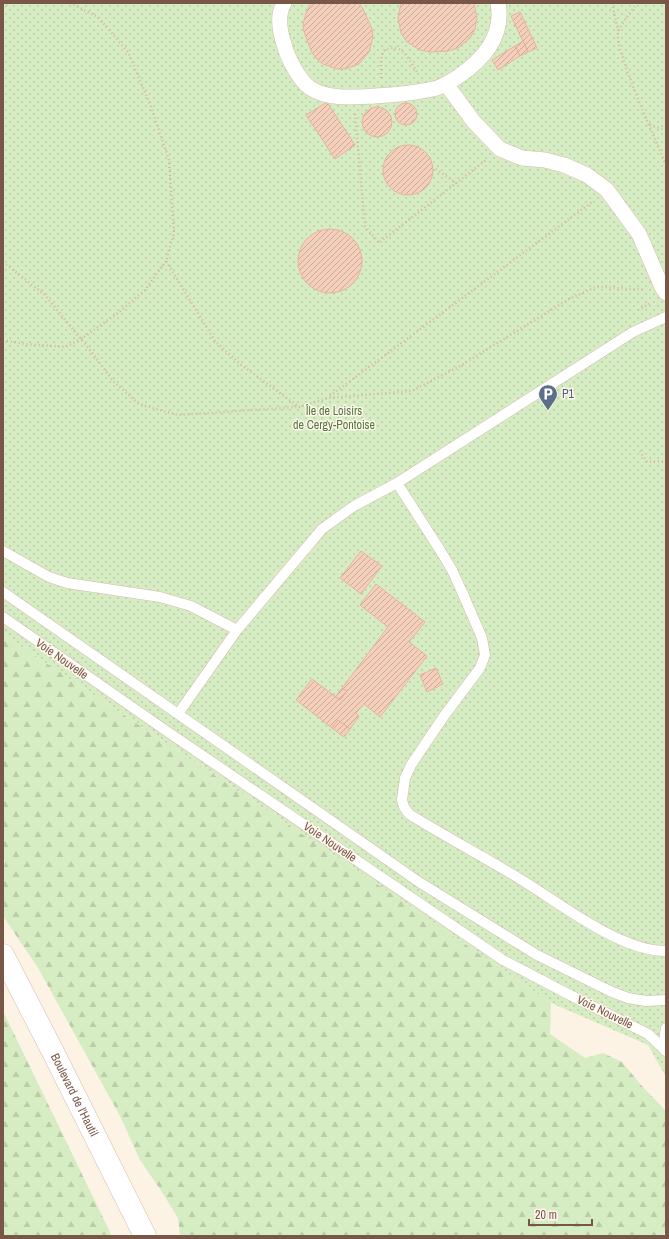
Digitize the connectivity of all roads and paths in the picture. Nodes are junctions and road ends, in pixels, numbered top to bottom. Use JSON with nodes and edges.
{"nodes":[{"id":1,"x":9,"y":3,"type":"edge"},
{"id":2,"x":70,"y":3,"type":"edge"},
{"id":3,"x":284,"y":3,"type":"edge"},
{"id":4,"x":498,"y":3,"type":"edge"},
{"id":5,"x":612,"y":3,"type":"edge"},
{"id":6,"x":637,"y":3,"type":"edge"},
{"id":7,"x":3,"y":6,"type":"edge"},
{"id":8,"x":618,"y":32,"type":"junction"},
{"id":9,"x":446,"y":84,"type":"junction"},
{"id":10,"x":428,"y":90,"type":"junction"},
{"id":11,"x":380,"y":96,"type":"junction"},
{"id":12,"x":354,"y":97,"type":"junction"},
{"id":13,"x":649,"y":124,"type":"junction"},
{"id":14,"x":666,"y":130,"type":"edge"},
{"id":15,"x":500,"y":149,"type":"junction"},
{"id":16,"x":666,"y":165,"type":"edge"},
{"id":17,"x":436,"y":169,"type":"dead end"},
{"id":18,"x":456,"y":183,"type":"junction"},
{"id":19,"x":607,"y":190,"type":"junction"},
{"id":20,"x":166,"y":261,"type":"junction"},
{"id":21,"x":3,"y":262,"type":"edge"},
{"id":22,"x":664,"y":290,"type":"edge"},
{"id":23,"x":666,"y":317,"type":"edge"},
{"id":24,"x":81,"y":339,"type":"junction"},
{"id":25,"x":3,"y":340,"type":"edge"},
{"id":26,"x":328,"y":398,"type":"junction"},
{"id":27,"x":299,"y":406,"type":"junction"},
{"id":28,"x":640,"y":451,"type":"dead end"},
{"id":29,"x":666,"y":461,"type":"edge"},
{"id":30,"x":397,"y":483,"type":"junction"},
{"id":31,"x":3,"y":551,"type":"edge"},
{"id":32,"x":3,"y":592,"type":"edge"},
{"id":33,"x":3,"y":618,"type":"edge"},
{"id":34,"x":237,"y":630,"type":"junction"},
{"id":35,"x":178,"y":714,"type":"junction"},
{"id":36,"x":666,"y":951,"type":"edge"},
{"id":37,"x":3,"y":955,"type":"edge"},
{"id":38,"x":666,"y":1000,"type":"edge"},
{"id":39,"x":666,"y":1028,"type":"edge"},
{"id":40,"x":666,"y":1052,"type":"edge"},
{"id":41,"x":145,"y":1236,"type":"edge"}],
"edges":[{"from":1,"to":7,"type":"path"},
{"from":2,"to":20,"type":"path"},
{"from":3,"to":12,"type":"street"},
{"from":4,"to":9,"type":"street"},
{"from":5,"to":8,"type":"path"},
{"from":6,"to":8,"type":"path"},
{"from":8,"to":13,"type":"path"},
{"from":9,"to":10,"type":"street"},
{"from":9,"to":15,"type":"street"},
{"from":10,"to":11,"type":"street"},
{"from":10,"to":11,"type":"path"},
{"from":11,"to":12,"type":"street"},
{"from":12,"to":18,"type":"path"},
{"from":13,"to":14,"type":"path"},
{"from":13,"to":16,"type":"path"},
{"from":15,"to":18,"type":"path"},
{"from":15,"to":19,"type":"street"},
{"from":17,"to":18,"type":"path"},
{"from":19,"to":22,"type":"street"},
{"from":19,"to":26,"type":"path"},
{"from":20,"to":24,"type":"path"},
{"from":20,"to":27,"type":"path"},
{"from":21,"to":24,"type":"path"},
{"from":22,"to":26,"type":"path"},
{"from":23,"to":30,"type":"lane"},
{"from":24,"to":25,"type":"path"},
{"from":24,"to":27,"type":"path"},
{"from":26,"to":27,"type":"path"},
{"from":28,"to":29,"type":"path"},
{"from":30,"to":34,"type":"lane"},
{"from":30,"to":36,"type":"lane"},
{"from":31,"to":34,"type":"lane"},
{"from":32,"to":35,"type":"lane","name":"Voie Nouvelle"},
{"from":33,"to":40,"type":"lane","name":"Voie Nouvelle"},
{"from":34,"to":35,"type":"lane"},
{"from":35,"to":38,"type":"lane","name":"Voie Nouvelle"},
{"from":37,"to":41,"type":"main road","name":"Boulevard de l'Hautil"},
{"from":39,"to":40,"type":"lane"}]}
